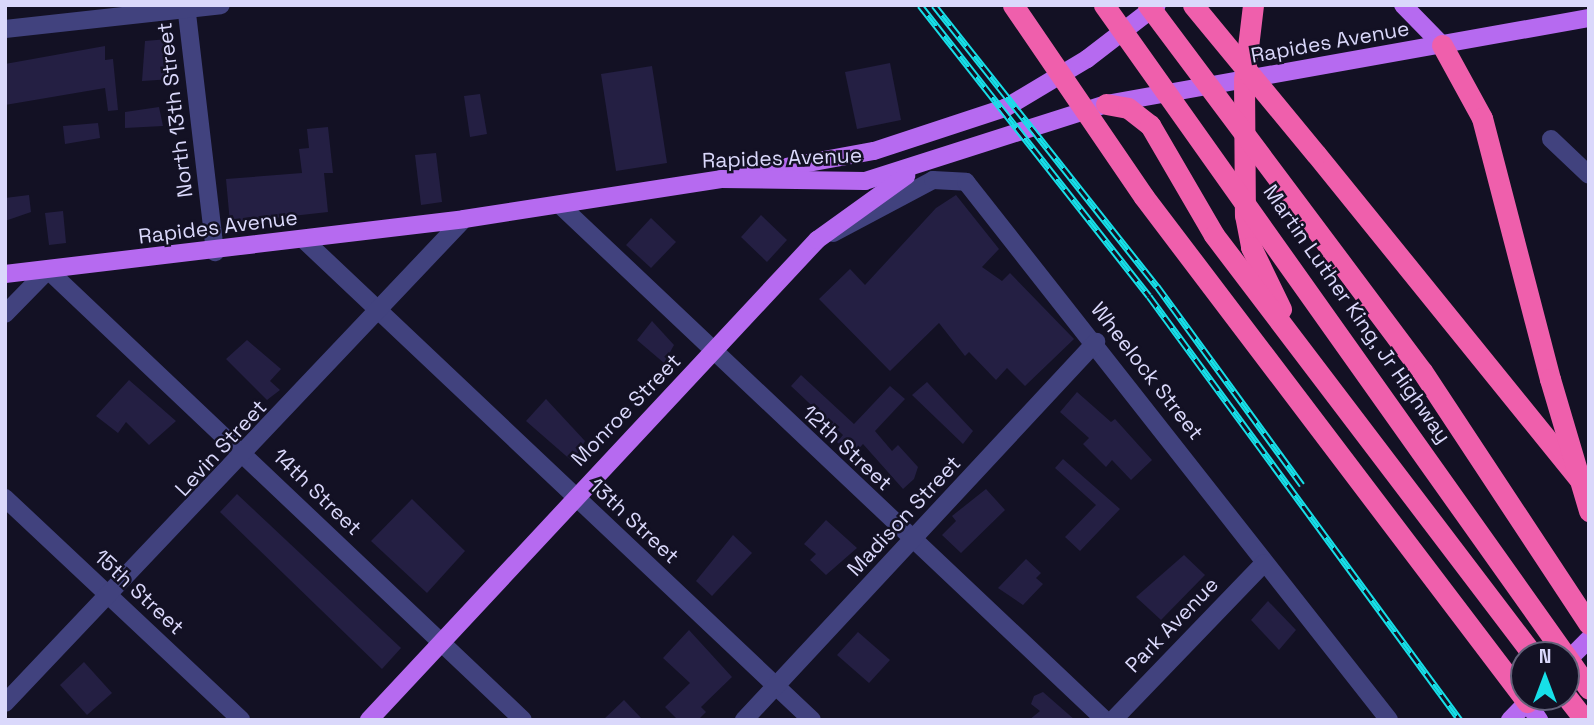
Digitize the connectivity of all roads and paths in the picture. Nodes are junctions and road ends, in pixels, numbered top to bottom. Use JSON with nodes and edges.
{"nodes":[{"id":1,"x":221,"y":5,"type":"edge"},
{"id":2,"x":1013,"y":5,"type":"edge"},
{"id":3,"x":1104,"y":5,"type":"edge"},
{"id":4,"x":1148,"y":5,"type":"edge"},
{"id":5,"x":1157,"y":5,"type":"edge"},
{"id":6,"x":1193,"y":5,"type":"edge"},
{"id":7,"x":1253,"y":5,"type":"edge"},
{"id":8,"x":1403,"y":5,"type":"edge"},
{"id":9,"x":186,"y":7,"type":"edge"},
{"id":10,"x":1589,"y":18,"type":"edge"},
{"id":11,"x":5,"y":29,"type":"edge"},
{"id":12,"x":1442,"y":45,"type":"junction"},
{"id":13,"x":1244,"y":80,"type":"junction"},
{"id":14,"x":1106,"y":104,"type":"junction"},
{"id":15,"x":1551,"y":139,"type":"dead end"},
{"id":16,"x":938,"y":159,"type":"junction"},
{"id":17,"x":1589,"y":175,"type":"edge"},
{"id":18,"x":721,"y":179,"type":"junction"},
{"id":19,"x":561,"y":206,"type":"junction"},
{"id":20,"x":464,"y":219,"type":"junction"},
{"id":21,"x":304,"y":240,"type":"junction"},
{"id":22,"x":817,"y":240,"type":"junction"},
{"id":23,"x":215,"y":252,"type":"junction"},
{"id":24,"x":48,"y":270,"type":"junction"},
{"id":25,"x":5,"y":274,"type":"edge"},
{"id":26,"x":380,"y":310,"type":"junction"},
{"id":27,"x":5,"y":314,"type":"edge"},
{"id":28,"x":1096,"y":342,"type":"junction"},
{"id":29,"x":1300,"y":349,"type":"junction"},
{"id":30,"x":712,"y":354,"type":"junction"},
{"id":31,"x":246,"y":455,"type":"junction"},
{"id":32,"x":1589,"y":492,"type":"edge"},
{"id":33,"x":574,"y":495,"type":"junction"},
{"id":34,"x":5,"y":498,"type":"edge"},
{"id":35,"x":1589,"y":511,"type":"edge"},
{"id":36,"x":913,"y":541,"type":"junction"},
{"id":37,"x":1265,"y":563,"type":"junction"},
{"id":38,"x":110,"y":597,"type":"junction"},
{"id":39,"x":1589,"y":624,"type":"edge"},
{"id":40,"x":1522,"y":641,"type":"edge"},
{"id":41,"x":1555,"y":641,"type":"edge"},
{"id":42,"x":442,"y":642,"type":"junction"},
{"id":43,"x":1510,"y":676,"type":"edge"},
{"id":44,"x":776,"y":686,"type":"junction"},
{"id":45,"x":5,"y":703,"type":"edge"},
{"id":46,"x":241,"y":720,"type":"edge"},
{"id":47,"x":369,"y":720,"type":"edge"},
{"id":48,"x":523,"y":720,"type":"edge"},
{"id":49,"x":744,"y":720,"type":"edge"},
{"id":50,"x":812,"y":720,"type":"edge"},
{"id":51,"x":1105,"y":720,"type":"edge"},
{"id":52,"x":1112,"y":720,"type":"edge"},
{"id":53,"x":1389,"y":720,"type":"edge"}],
"edges":[{"from":1,"to":9,"type":"street"},
{"from":2,"to":43,"type":"highway","bridge":true},
{"from":3,"to":41,"type":"highway","name":"Martin Luther King, Jr Highway","bridge":true},
{"from":4,"to":39,"type":"highway","name":"Martin Luther King, Jr Highway","bridge":true},
{"from":5,"to":18,"type":"main road"},
{"from":6,"to":32,"type":"highway","bridge":true},
{"from":7,"to":13,"type":"highway"},
{"from":8,"to":12,"type":"main road"},
{"from":9,"to":11,"type":"street"},
{"from":9,"to":23,"type":"street","name":"North 13th Street"},
{"from":10,"to":12,"type":"main road","name":"Rapides Avenue"},
{"from":12,"to":13,"type":"main road","name":"Rapides Avenue"},
{"from":12,"to":35,"type":"highway","bridge":true},
{"from":13,"to":14,"type":"main road","name":"Rapides Avenue"},
{"from":13,"to":29,"type":"highway"},
{"from":14,"to":16,"type":"main road","name":"Rapides Avenue"},
{"from":14,"to":29,"type":"highway"},
{"from":15,"to":17,"type":"street"},
{"from":16,"to":18,"type":"main road","name":"Rapides Avenue"},
{"from":16,"to":22,"type":"main road","name":"Monroe Street"},
{"from":18,"to":19,"type":"main road","name":"Rapides Avenue"},
{"from":19,"to":20,"type":"main road","name":"Rapides Avenue"},
{"from":19,"to":30,"type":"street","name":"12th Street"},
{"from":20,"to":21,"type":"main road","name":"Rapides Avenue"},
{"from":20,"to":26,"type":"street","name":"Levin Street"},
{"from":21,"to":23,"type":"main road","name":"Rapides Avenue"},
{"from":21,"to":26,"type":"street","name":"13th Street"},
{"from":22,"to":28,"type":"street","name":"Wheelock Street"},
{"from":22,"to":30,"type":"main road","name":"Monroe Street"},
{"from":23,"to":24,"type":"main road","name":"Rapides Avenue"},
{"from":24,"to":25,"type":"main road","name":"Rapides Avenue"},
{"from":24,"to":27,"type":"street"},
{"from":24,"to":31,"type":"street","name":"14th Street"},
{"from":26,"to":31,"type":"street","name":"Levin Street"},
{"from":26,"to":33,"type":"street","name":"13th Street"},
{"from":28,"to":36,"type":"street","name":"Madison Street"},
{"from":28,"to":37,"type":"street","name":"Wheelock Street"},
{"from":29,"to":40,"type":"highway"},
{"from":30,"to":33,"type":"main road","name":"Monroe Street"},
{"from":30,"to":36,"type":"street","name":"12th Street"},
{"from":31,"to":38,"type":"street","name":"Levin Street"},
{"from":31,"to":42,"type":"street","name":"14th Street"},
{"from":33,"to":42,"type":"main road","name":"Monroe Street"},
{"from":33,"to":44,"type":"street","name":"13th Street"},
{"from":34,"to":38,"type":"street","name":"15th Street"},
{"from":36,"to":44,"type":"street","name":"Madison Street"},
{"from":36,"to":51,"type":"street","name":"12th Street"},
{"from":37,"to":52,"type":"street","name":"Park Avenue"},
{"from":37,"to":53,"type":"street","name":"Wheelock Street"},
{"from":38,"to":45,"type":"street","name":"Levin Street"},
{"from":38,"to":46,"type":"street","name":"15th Street"},
{"from":42,"to":47,"type":"main road","name":"Monroe Street"},
{"from":42,"to":48,"type":"street","name":"14th Street"},
{"from":44,"to":49,"type":"street","name":"Madison Street"},
{"from":44,"to":50,"type":"street","name":"13th Street"}]}
